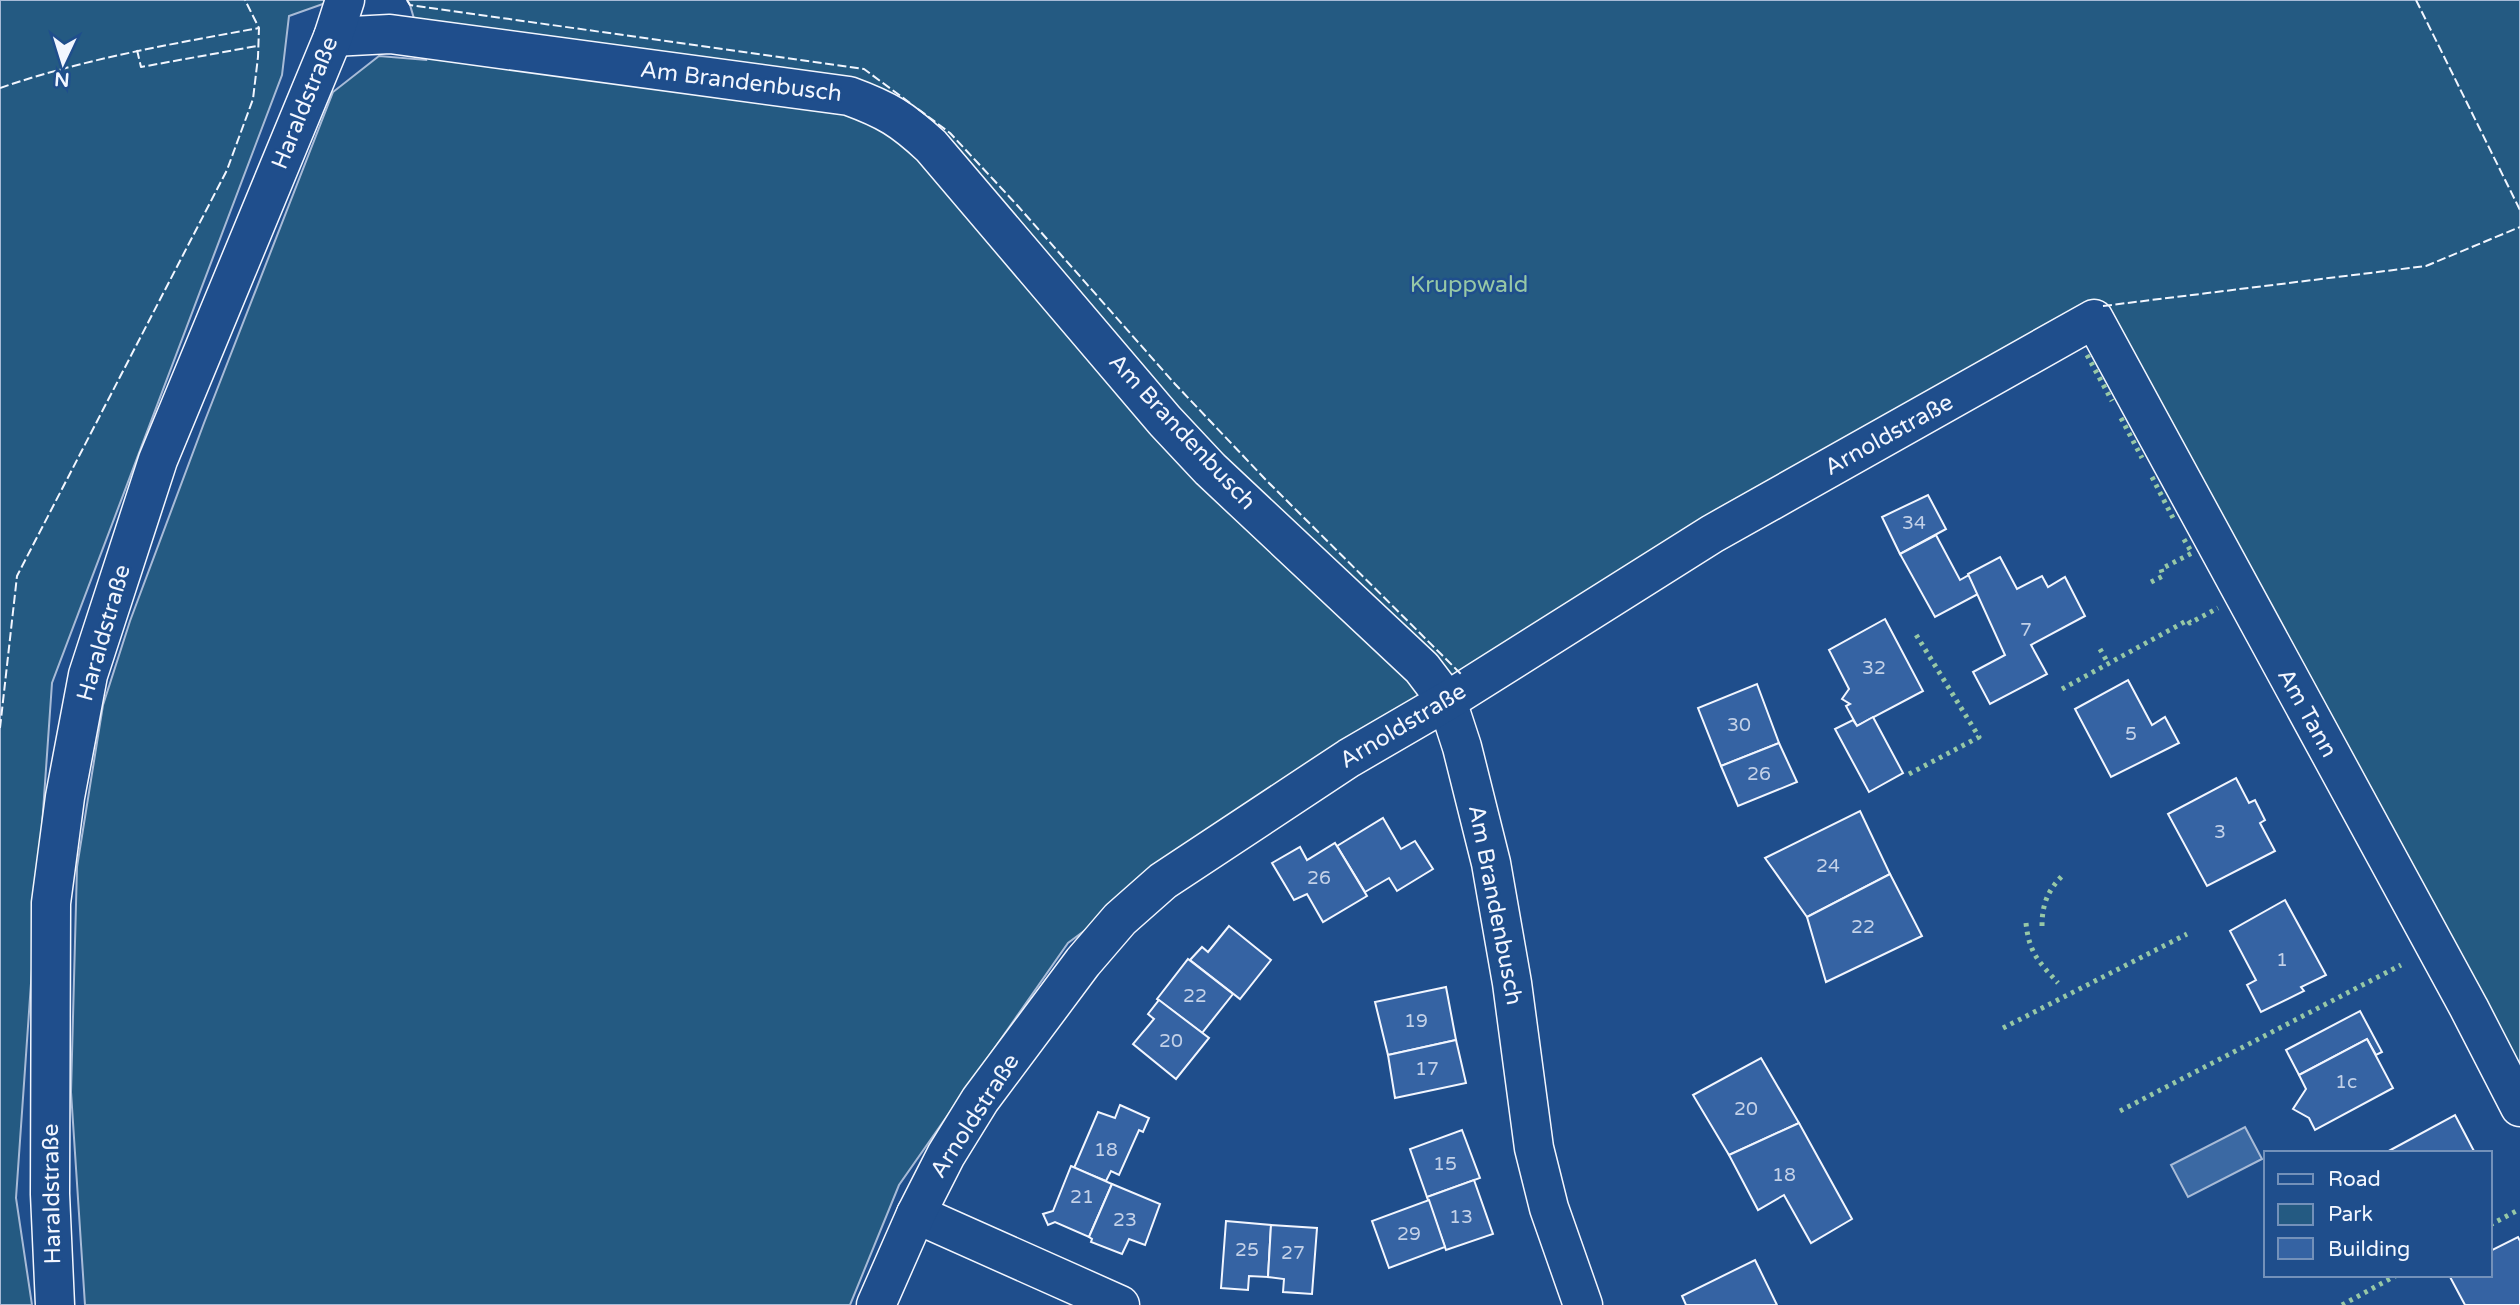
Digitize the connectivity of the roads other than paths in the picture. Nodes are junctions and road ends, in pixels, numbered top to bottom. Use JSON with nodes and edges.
{"nodes":[{"id":1,"x":345,"y":0,"type":"edge"},
{"id":2,"x":333,"y":37,"type":"junction"},
{"id":3,"x":2094,"y":319,"type":"joint"},
{"id":4,"x":1447,"y":701,"type":"junction"},
{"id":5,"x":2520,"y":1107,"type":"edge"},
{"id":6,"x":916,"y":1214,"type":"junction"},
{"id":7,"x":55,"y":1305,"type":"edge"},
{"id":8,"x":876,"y":1305,"type":"edge"},
{"id":9,"x":1120,"y":1305,"type":"edge"},
{"id":10,"x":1583,"y":1305,"type":"edge"}],
"edges":[{"from":1,"to":2,"type":"street","name":"Haraldstraße"},
{"from":2,"to":4,"type":"street","name":"Am Brandenbusch"},
{"from":2,"to":7,"type":"street","name":"Haraldstraße"},
{"from":3,"to":4,"type":"street","name":"Arnoldstraße"},
{"from":3,"to":5,"type":"street","name":"Am Tann"},
{"from":4,"to":6,"type":"street","name":"Arnoldstraße"},
{"from":4,"to":10,"type":"street","name":"Am Brandenbusch"},
{"from":6,"to":8,"type":"street","name":"Arnoldstraße"},
{"from":6,"to":9,"type":"street"}]}
